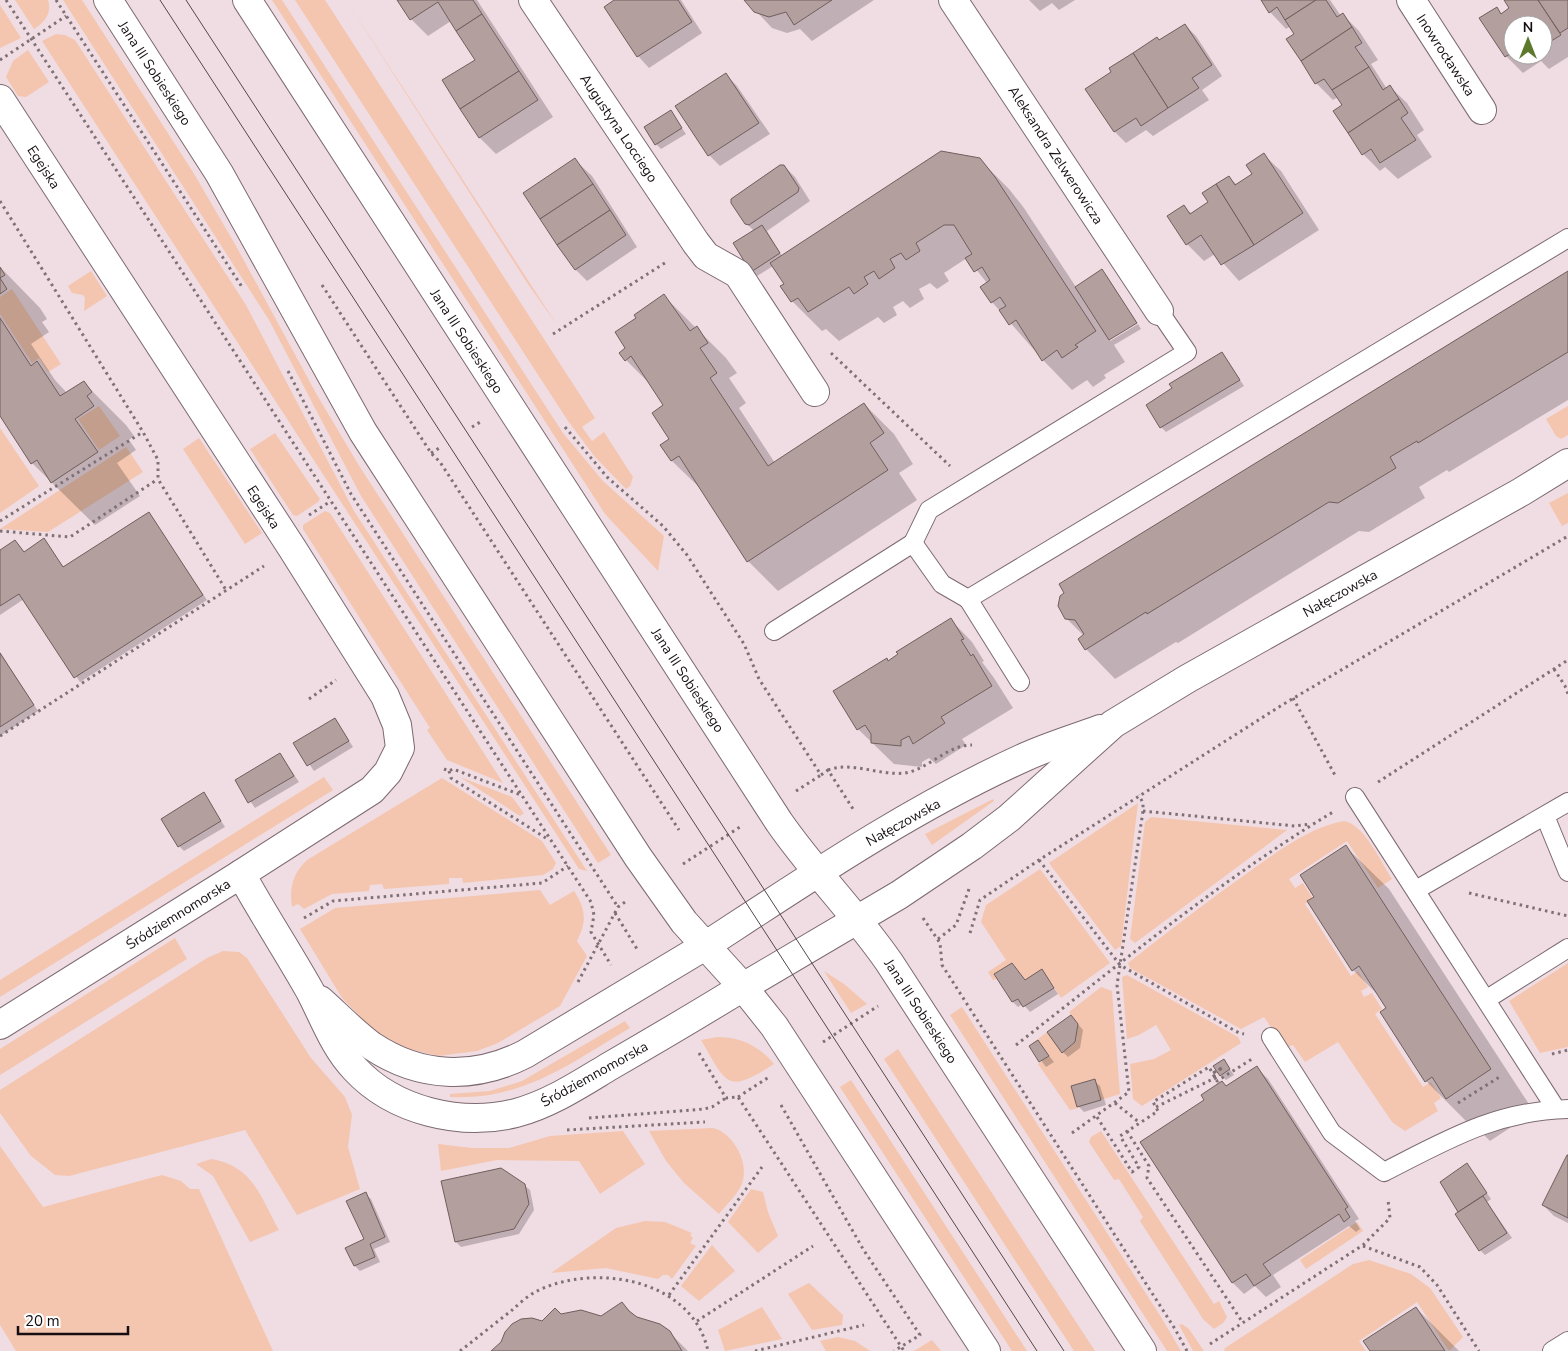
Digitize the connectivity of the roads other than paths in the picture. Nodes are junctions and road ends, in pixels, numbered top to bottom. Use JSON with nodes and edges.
{"nodes":[{"id":1,"x":108,"y":0,"type":"edge"},
{"id":2,"x":246,"y":0,"type":"edge"},
{"id":3,"x":533,"y":0,"type":"edge"},
{"id":4,"x":953,"y":0,"type":"edge"},
{"id":5,"x":1411,"y":0,"type":"edge"},
{"id":6,"x":0,"y":99,"type":"edge"},
{"id":7,"x":1482,"y":110,"type":"dead end"},
{"id":8,"x":1568,"y":238,"type":"edge"},
{"id":9,"x":1159,"y":311,"type":"joint"},
{"id":10,"x":815,"y":392,"type":"dead end"},
{"id":11,"x":1568,"y":464,"type":"edge"},
{"id":12,"x":913,"y":543,"type":"junction"},
{"id":13,"x":968,"y":599,"type":"junction"},
{"id":14,"x":774,"y":631,"type":"dead end"},
{"id":15,"x":1020,"y":682,"type":"dead end"},
{"id":16,"x":1113,"y":724,"type":"junction"},
{"id":17,"x":1352,"y":799,"type":"road end"},
{"id":18,"x":1568,"y":802,"type":"edge"},
{"id":19,"x":1545,"y":816,"type":"junction"},
{"id":20,"x":1568,"y":872,"type":"edge"},
{"id":21,"x":816,"y":873,"type":"junction"},
{"id":22,"x":241,"y":874,"type":"junction"},
{"id":23,"x":1421,"y":887,"type":"junction"},
{"id":24,"x":857,"y":919,"type":"junction"},
{"id":25,"x":705,"y":946,"type":"junction"},
{"id":26,"x":1568,"y":948,"type":"edge"},
{"id":27,"x":743,"y":987,"type":"junction"},
{"id":28,"x":310,"y":991,"type":"junction"},
{"id":29,"x":1487,"y":999,"type":"junction"},
{"id":30,"x":0,"y":1025,"type":"edge"},
{"id":31,"x":1274,"y":1041,"type":"road end"},
{"id":32,"x":1562,"y":1109,"type":"edge"},
{"id":33,"x":1568,"y":1341,"type":"edge"},
{"id":34,"x":986,"y":1351,"type":"edge"},
{"id":35,"x":1142,"y":1351,"type":"edge"},
{"id":36,"x":1552,"y":1351,"type":"edge"}],
"edges":[{"from":1,"to":25,"type":"street","name":"Jana III Sobieskiego"},
{"from":2,"to":21,"type":"street","name":"Jana III Sobieskiego"},
{"from":3,"to":10,"type":"street","name":"Augustyna Locciego"},
{"from":4,"to":9,"type":"street","name":"Aleksandra Zelwerowicza"},
{"from":5,"to":7,"type":"street","name":"Inowrocławska"},
{"from":6,"to":22,"type":"street","name":"Egejska"},
{"from":8,"to":13,"type":"lane"},
{"from":9,"to":12,"type":"lane"},
{"from":11,"to":16,"type":"street","name":"Nałęczowska"},
{"from":12,"to":13,"type":"lane"},
{"from":12,"to":14,"type":"lane"},
{"from":13,"to":15,"type":"lane"},
{"from":16,"to":21,"type":"street","name":"Nałęczowska"},
{"from":16,"to":24,"type":"street","name":"Nałęczowska"},
{"from":17,"to":23,"type":"lane"},
{"from":18,"to":19,"type":"lane"},
{"from":19,"to":20,"type":"lane"},
{"from":19,"to":23,"type":"lane"},
{"from":21,"to":24,"type":"street","name":"Jana III Sobieskiego"},
{"from":21,"to":25,"type":"street","name":"Nałęczowska"},
{"from":22,"to":28,"type":"street","name":"Śródziemnomorska"},
{"from":22,"to":30,"type":"street","name":"Śródziemnomorska"},
{"from":23,"to":29,"type":"lane"},
{"from":24,"to":27,"type":"street","name":"Nałęczowska"},
{"from":24,"to":35,"type":"street","name":"Jana III Sobieskiego"},
{"from":25,"to":27,"type":"street","name":"Jana III Sobieskiego"},
{"from":25,"to":28,"type":"street","name":"Śródziemnomorska"},
{"from":26,"to":29,"type":"lane"},
{"from":27,"to":28,"type":"street","name":"Śródziemnomorska"},
{"from":27,"to":34,"type":"street","name":"Jana III Sobieskiego"},
{"from":29,"to":32,"type":"lane"},
{"from":31,"to":32,"type":"lane"},
{"from":33,"to":36,"type":"lane"}]}
